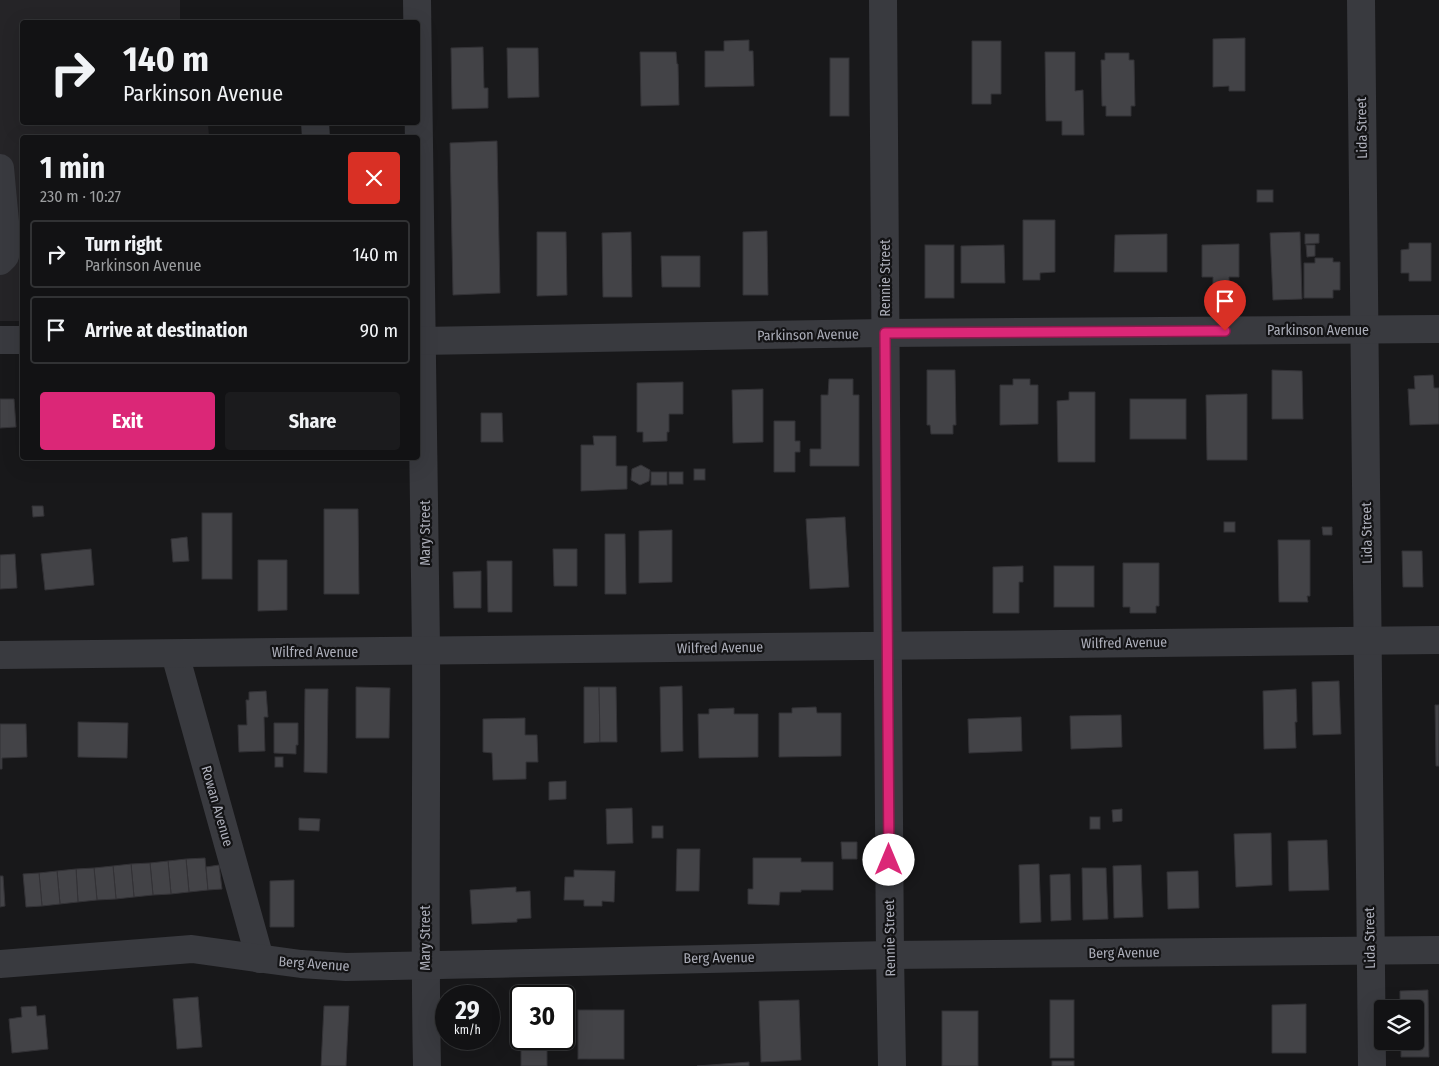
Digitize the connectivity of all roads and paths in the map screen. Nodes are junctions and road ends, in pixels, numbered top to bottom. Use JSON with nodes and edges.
{"nodes":[{"id":1,"x":417,"y":0,"type":"edge"},
{"id":2,"x":883,"y":0,"type":"edge"},
{"id":3,"x":1361,"y":0,"type":"edge"},
{"id":4,"x":417,"y":20,"type":"edge"},
{"id":5,"x":0,"y":168,"type":"edge"},
{"id":6,"x":420,"y":246,"type":"edge"},
{"id":7,"x":0,"y":261,"type":"edge"},
{"id":8,"x":1439,"y":329,"type":"edge"},
{"id":9,"x":1364,"y":330,"type":"junction"},
{"id":10,"x":885,"y":333,"type":"junction"},
{"id":11,"x":0,"y":340,"type":"edge"},
{"id":12,"x":20,"y":340,"type":"edge"},
{"id":13,"x":421,"y":341,"type":"edge"},
{"id":14,"x":1439,"y":640,"type":"edge"},
{"id":15,"x":1368,"y":641,"type":"junction"},
{"id":16,"x":887,"y":646,"type":"junction"},
{"id":17,"x":426,"y":652,"type":"junction"},
{"id":18,"x":175,"y":654,"type":"junction"},
{"id":19,"x":0,"y":655,"type":"edge"},
{"id":20,"x":1371,"y":950,"type":"junction"},
{"id":21,"x":1439,"y":950,"type":"edge"},
{"id":22,"x":890,"y":955,"type":"junction"},
{"id":23,"x":260,"y":959,"type":"junction"},
{"id":24,"x":0,"y":964,"type":"edge"},
{"id":25,"x":424,"y":964,"type":"junction"},
{"id":26,"x":427,"y":1066,"type":"edge"},
{"id":27,"x":892,"y":1066,"type":"edge"},
{"id":28,"x":1372,"y":1066,"type":"edge"}],
"edges":[{"from":1,"to":4,"type":"street","name":"Mary Street"},
{"from":2,"to":10,"type":"street","name":"Rennie Street"},
{"from":3,"to":9,"type":"street","name":"Lida Street"},
{"from":5,"to":7,"type":"street"},
{"from":6,"to":13,"type":"street","name":"Mary Street"},
{"from":8,"to":9,"type":"street","name":"Parkinson Avenue"},
{"from":9,"to":10,"type":"street","name":"Parkinson Avenue"},
{"from":9,"to":15,"type":"street","name":"Lida Street"},
{"from":10,"to":13,"type":"street","name":"Parkinson Avenue"},
{"from":10,"to":16,"type":"street","name":"Rennie Street"},
{"from":11,"to":12,"type":"street"},
{"from":13,"to":17,"type":"street","name":"Mary Street"},
{"from":14,"to":15,"type":"street","name":"Wilfred Avenue"},
{"from":15,"to":16,"type":"street","name":"Wilfred Avenue"},
{"from":15,"to":20,"type":"street","name":"Lida Street"},
{"from":16,"to":17,"type":"street","name":"Wilfred Avenue"},
{"from":16,"to":22,"type":"street","name":"Rennie Street"},
{"from":17,"to":18,"type":"street","name":"Wilfred Avenue"},
{"from":17,"to":25,"type":"street","name":"Mary Street"},
{"from":18,"to":19,"type":"street","name":"Wilfred Avenue"},
{"from":18,"to":23,"type":"street","name":"Rowan Avenue"},
{"from":20,"to":21,"type":"street","name":"Berg Avenue"},
{"from":20,"to":22,"type":"street","name":"Berg Avenue"},
{"from":20,"to":28,"type":"street","name":"Lida Street"},
{"from":22,"to":25,"type":"street","name":"Berg Avenue"},
{"from":22,"to":27,"type":"street","name":"Rennie Street"},
{"from":23,"to":24,"type":"street","name":"Berg Avenue"},
{"from":23,"to":25,"type":"street","name":"Berg Avenue"},
{"from":25,"to":26,"type":"street","name":"Mary Street"}]}
